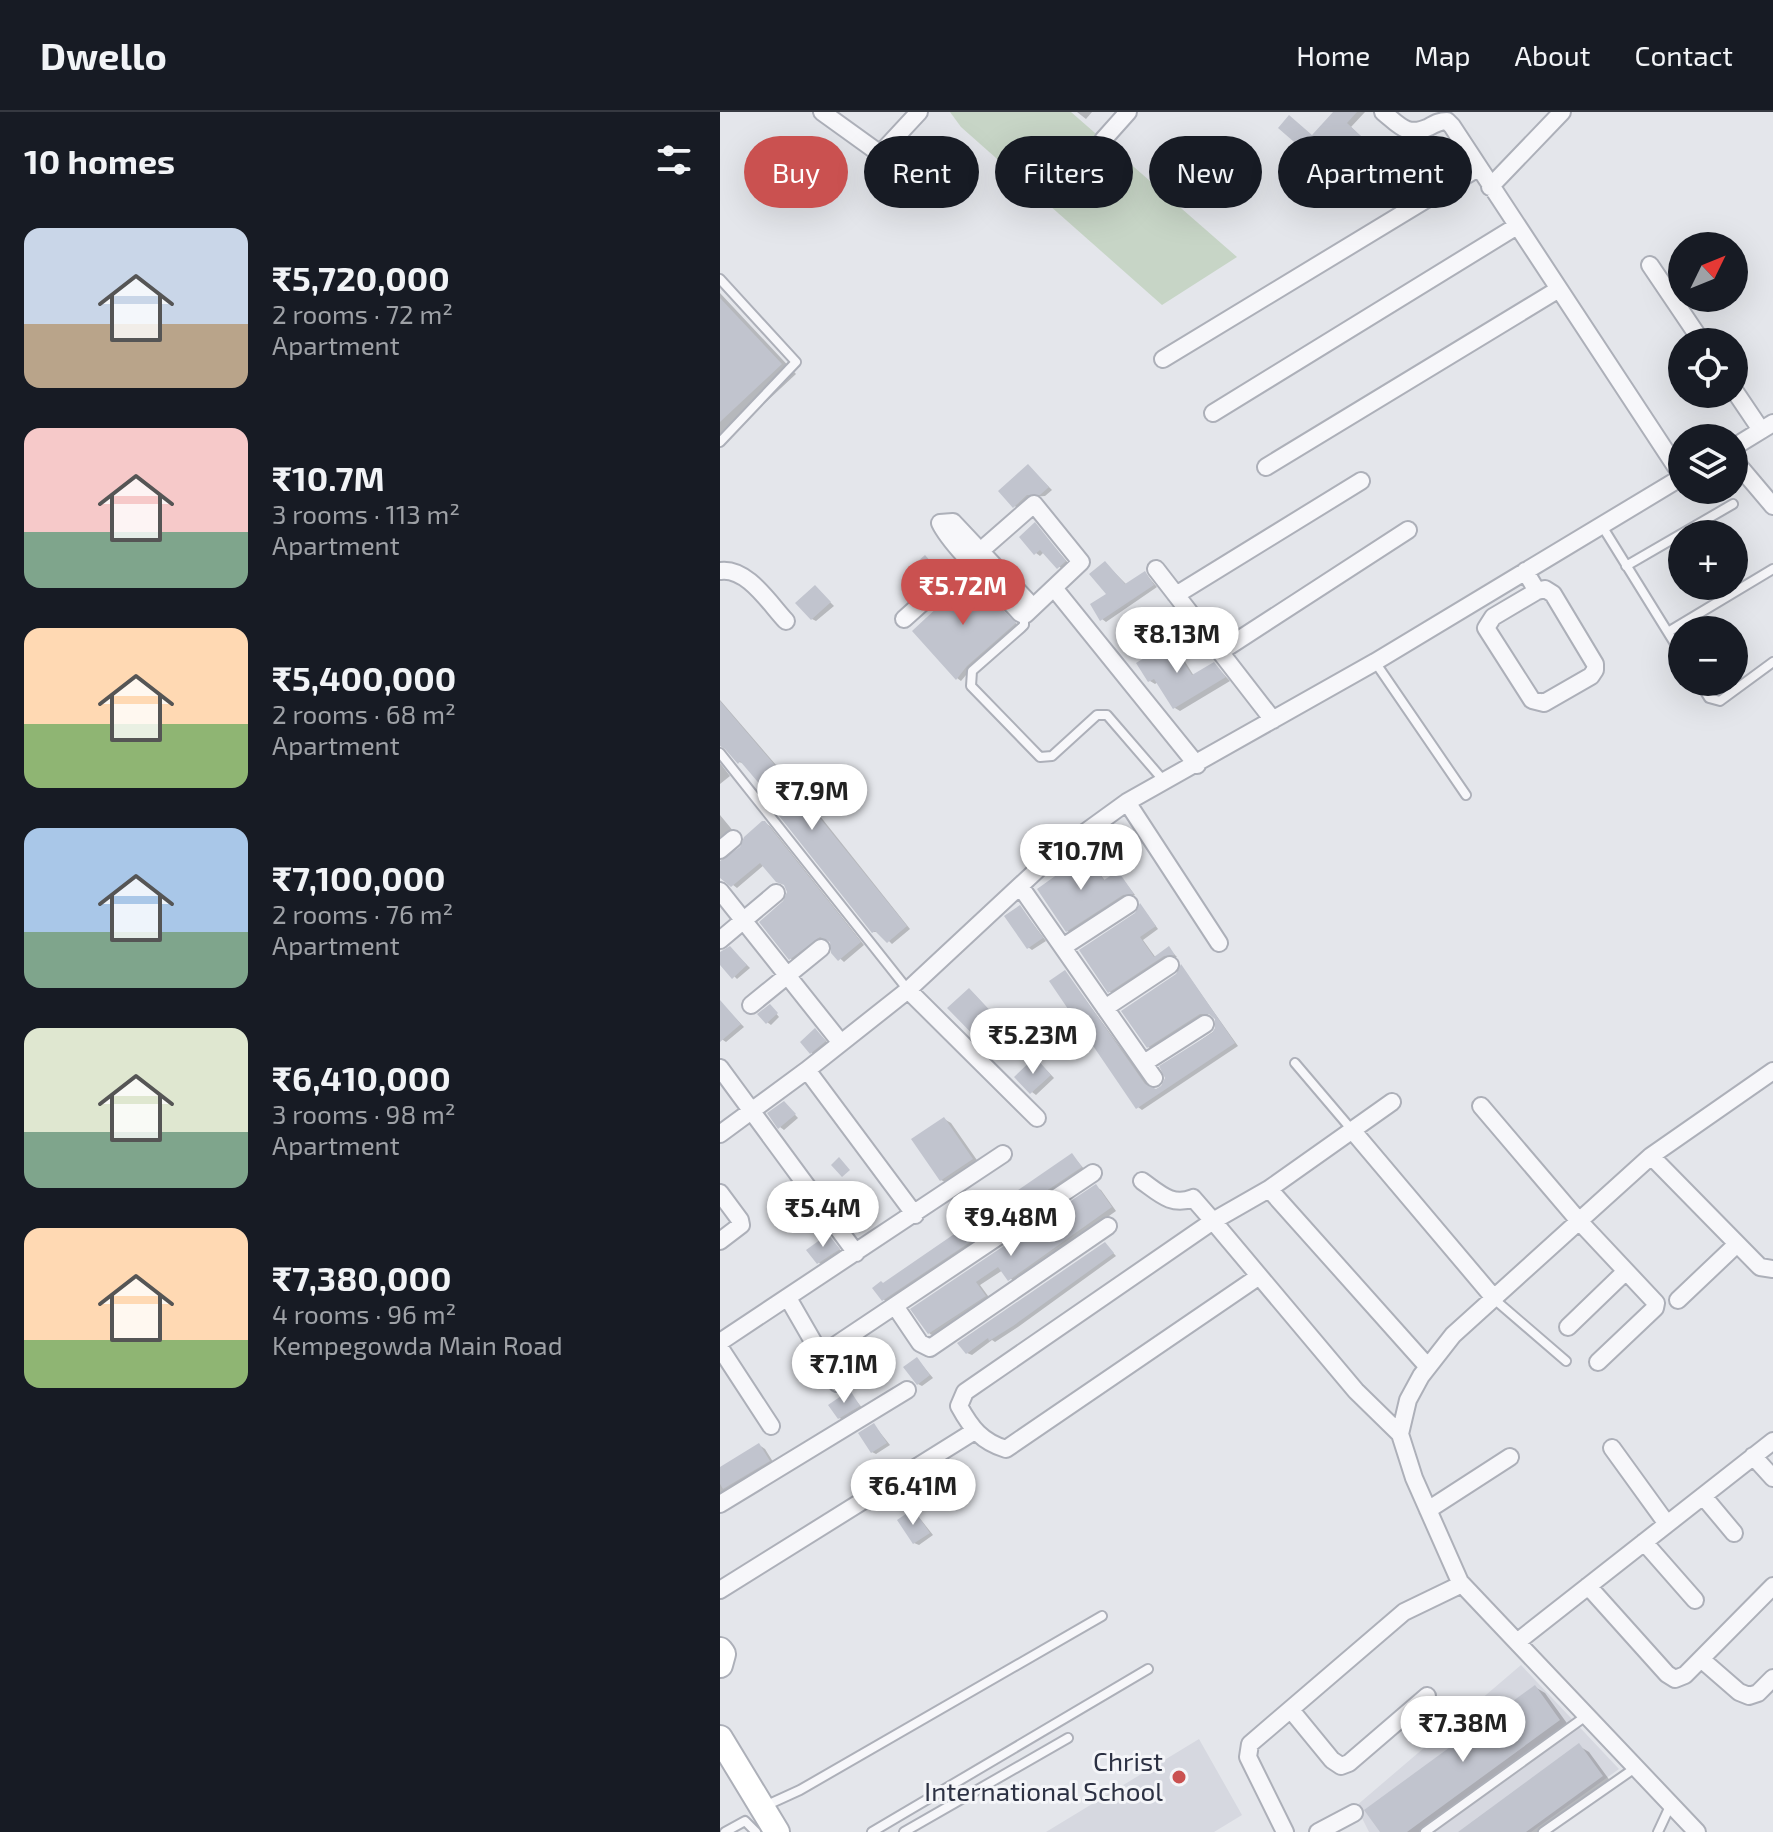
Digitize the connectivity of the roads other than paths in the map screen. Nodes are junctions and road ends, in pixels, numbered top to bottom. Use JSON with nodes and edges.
{"nodes":[{"id":1,"x":919,"y":112,"type":"edge"},
{"id":2,"x":1128,"y":112,"type":"edge"},
{"id":3,"x":1562,"y":112,"type":"edge"},
{"id":4,"x":827,"y":113,"type":"edge"},
{"id":5,"x":1391,"y":114,"type":"edge"},
{"id":6,"x":897,"y":136,"type":"edge"},
{"id":7,"x":1107,"y":136,"type":"edge"},
{"id":8,"x":864,"y":142,"type":"edge"},
{"id":9,"x":1478,"y":168,"type":"junction"},
{"id":10,"x":1490,"y":187,"type":"junction"},
{"id":11,"x":1517,"y":226,"type":"junction"},
{"id":12,"x":1650,"y":265,"type":"dead end"},
{"id":13,"x":720,"y":279,"type":"edge"},
{"id":14,"x":1559,"y":289,"type":"junction"},
{"id":15,"x":1693,"y":328,"type":"edge"},
{"id":16,"x":1163,"y":359,"type":"dead end"},
{"id":17,"x":1748,"y":406,"type":"edge"},
{"id":18,"x":1213,"y":413,"type":"dead end"},
{"id":19,"x":1767,"y":427,"type":"edge"},
{"id":20,"x":1748,"y":439,"type":"edge"},
{"id":21,"x":720,"y":442,"type":"edge"},
{"id":22,"x":1668,"y":455,"type":"edge"},
{"id":23,"x":1266,"y":467,"type":"dead end"},
{"id":24,"x":1748,"y":477,"type":"edge"},
{"id":25,"x":1361,"y":481,"type":"dead end"},
{"id":26,"x":1668,"y":484,"type":"edge"},
{"id":27,"x":1733,"y":504,"type":"dead end"},
{"id":28,"x":1773,"y":506,"type":"edge"},
{"id":29,"x":1601,"y":525,"type":"junction"},
{"id":30,"x":1408,"y":530,"type":"dead end"},
{"id":31,"x":975,"y":555,"type":"junction"},
{"id":32,"x":1626,"y":566,"type":"junction"},
{"id":33,"x":1156,"y":569,"type":"dead end"},
{"id":34,"x":1773,"y":569,"type":"edge"},
{"id":35,"x":720,"y":571,"type":"edge"},
{"id":36,"x":1525,"y":571,"type":"junction"},
{"id":37,"x":1054,"y":588,"type":"junction"},
{"id":38,"x":1537,"y":591,"type":"junction"},
{"id":39,"x":1176,"y":595,"type":"junction"},
{"id":40,"x":1028,"y":611,"type":"junction"},
{"id":41,"x":1695,"y":616,"type":"edge"},
{"id":42,"x":904,"y":619,"type":"dead end"},
{"id":43,"x":786,"y":621,"type":"dead end"},
{"id":44,"x":1668,"y":632,"type":"edge"},
{"id":45,"x":1220,"y":652,"type":"junction"},
{"id":46,"x":1375,"y":662,"type":"junction"},
{"id":47,"x":1773,"y":662,"type":"edge"},
{"id":48,"x":1748,"y":680,"type":"edge"},
{"id":49,"x":1708,"y":696,"type":"edge"},
{"id":50,"x":1727,"y":696,"type":"edge"},
{"id":51,"x":1273,"y":720,"type":"junction"},
{"id":52,"x":720,"y":753,"type":"edge"},
{"id":53,"x":1197,"y":765,"type":"junction"},
{"id":54,"x":1165,"y":782,"type":"junction"},
{"id":55,"x":1466,"y":795,"type":"dead end"},
{"id":56,"x":1127,"y":802,"type":"junction"},
{"id":57,"x":1020,"y":886,"type":"junction"},
{"id":58,"x":720,"y":891,"type":"edge"},
{"id":59,"x":776,"y":893,"type":"dead end"},
{"id":60,"x":1129,"y":904,"type":"dead end"},
{"id":61,"x":743,"y":920,"type":"junction"},
{"id":62,"x":720,"y":940,"type":"edge"},
{"id":63,"x":1219,"y":943,"type":"dead end"},
{"id":64,"x":1063,"y":947,"type":"junction"},
{"id":65,"x":821,"y":948,"type":"dead end"},
{"id":66,"x":1170,"y":965,"type":"dead end"},
{"id":67,"x":787,"y":975,"type":"junction"},
{"id":68,"x":908,"y":990,"type":"junction"},
{"id":69,"x":751,"y":1005,"type":"dead end"},
{"id":70,"x":1105,"y":1008,"type":"junction"},
{"id":71,"x":1205,"y":1024,"type":"dead end"},
{"id":72,"x":841,"y":1043,"type":"junction"},
{"id":73,"x":1144,"y":1063,"type":"junction"},
{"id":74,"x":1295,"y":1063,"type":"dead end"},
{"id":75,"x":720,"y":1068,"type":"edge"},
{"id":76,"x":807,"y":1070,"type":"junction"},
{"id":77,"x":1773,"y":1071,"type":"edge"},
{"id":78,"x":1154,"y":1078,"type":"dead end"},
{"id":79,"x":1392,"y":1102,"type":"dead end"},
{"id":80,"x":1481,"y":1106,"type":"dead end"},
{"id":81,"x":752,"y":1110,"type":"junction"},
{"id":82,"x":1037,"y":1118,"type":"dead end"},
{"id":83,"x":1352,"y":1130,"type":"junction"},
{"id":84,"x":720,"y":1134,"type":"edge"},
{"id":85,"x":1003,"y":1154,"type":"dead end"},
{"id":86,"x":1651,"y":1156,"type":"junction"},
{"id":87,"x":1093,"y":1173,"type":"dead end"},
{"id":88,"x":1142,"y":1181,"type":"dead end"},
{"id":89,"x":1269,"y":1189,"type":"junction"},
{"id":90,"x":720,"y":1193,"type":"edge"},
{"id":91,"x":915,"y":1215,"type":"junction"},
{"id":92,"x":1213,"y":1221,"type":"junction"},
{"id":93,"x":1579,"y":1221,"type":"junction"},
{"id":94,"x":1108,"y":1226,"type":"dead end"},
{"id":95,"x":720,"y":1241,"type":"edge"},
{"id":96,"x":1737,"y":1244,"type":"junction"},
{"id":97,"x":856,"y":1253,"type":"junction"},
{"id":98,"x":1773,"y":1269,"type":"edge"},
{"id":99,"x":1625,"y":1272,"type":"junction"},
{"id":100,"x":1258,"y":1277,"type":"junction"},
{"id":101,"x":788,"y":1298,"type":"junction"},
{"id":102,"x":1494,"y":1298,"type":"junction"},
{"id":103,"x":1678,"y":1300,"type":"dead end"},
{"id":104,"x":895,"y":1306,"type":"junction"},
{"id":105,"x":1568,"y":1327,"type":"dead end"},
{"id":106,"x":720,"y":1345,"type":"edge"},
{"id":107,"x":821,"y":1355,"type":"junction"},
{"id":108,"x":1566,"y":1361,"type":"dead end"},
{"id":109,"x":1598,"y":1362,"type":"dead end"},
{"id":110,"x":1428,"y":1367,"type":"junction"},
{"id":111,"x":837,"y":1383,"type":"dead end"},
{"id":112,"x":907,"y":1390,"type":"dead end"},
{"id":113,"x":771,"y":1426,"type":"dead end"},
{"id":114,"x":973,"y":1432,"type":"junction"},
{"id":115,"x":1400,"y":1434,"type":"junction"},
{"id":116,"x":1773,"y":1441,"type":"edge"},
{"id":117,"x":1612,"y":1448,"type":"dead end"},
{"id":118,"x":1753,"y":1456,"type":"junction"},
{"id":119,"x":1510,"y":1457,"type":"dead end"},
{"id":120,"x":1773,"y":1478,"type":"edge"},
{"id":121,"x":1703,"y":1496,"type":"junction"},
{"id":122,"x":720,"y":1504,"type":"edge"},
{"id":123,"x":1428,"y":1510,"type":"junction"},
{"id":124,"x":1667,"y":1524,"type":"junction"},
{"id":125,"x":1734,"y":1533,"type":"dead end"},
{"id":126,"x":1644,"y":1542,"type":"junction"},
{"id":127,"x":1462,"y":1584,"type":"junction"},
{"id":128,"x":1588,"y":1586,"type":"junction"},
{"id":129,"x":1773,"y":1586,"type":"edge"},
{"id":130,"x":720,"y":1590,"type":"edge"},
{"id":131,"x":1695,"y":1600,"type":"dead end"},
{"id":132,"x":1102,"y":1616,"type":"dead end"},
{"id":133,"x":1517,"y":1642,"type":"junction"},
{"id":134,"x":720,"y":1650,"type":"edge"},
{"id":135,"x":1701,"y":1659,"type":"junction"},
{"id":136,"x":720,"y":1665,"type":"edge"},
{"id":137,"x":1148,"y":1669,"type":"dead end"},
{"id":138,"x":1773,"y":1678,"type":"edge"},
{"id":139,"x":1427,"y":1696,"type":"dead end"},
{"id":140,"x":1291,"y":1710,"type":"junction"},
{"id":141,"x":1587,"y":1715,"type":"junction"},
{"id":142,"x":720,"y":1738,"type":"edge"},
{"id":143,"x":1068,"y":1738,"type":"dead end"},
{"id":144,"x":1636,"y":1767,"type":"junction"},
{"id":145,"x":1671,"y":1804,"type":"junction"},
{"id":146,"x":763,"y":1807,"type":"junction"},
{"id":147,"x":1354,"y":1813,"type":"dead end"},
{"id":148,"x":725,"y":1832,"type":"edge"},
{"id":149,"x":756,"y":1832,"type":"edge"},
{"id":150,"x":777,"y":1832,"type":"edge"},
{"id":151,"x":872,"y":1832,"type":"edge"},
{"id":152,"x":904,"y":1832,"type":"edge"},
{"id":153,"x":1285,"y":1832,"type":"edge"},
{"id":154,"x":1318,"y":1832,"type":"edge"},
{"id":155,"x":1425,"y":1832,"type":"edge"},
{"id":156,"x":1543,"y":1832,"type":"edge"},
{"id":157,"x":1658,"y":1832,"type":"edge"},
{"id":158,"x":1697,"y":1832,"type":"edge"}],
"edges":[{"from":1,"to":6,"type":"street"},
{"from":2,"to":7,"type":"street"},
{"from":3,"to":10,"type":"street"},
{"from":4,"to":8,"type":"street"},
{"from":5,"to":9,"type":"street"},
{"from":9,"to":10,"type":"street"},
{"from":9,"to":16,"type":"street"},
{"from":10,"to":11,"type":"street"},
{"from":11,"to":14,"type":"street"},
{"from":11,"to":18,"type":"street"},
{"from":12,"to":15,"type":"street"},
{"from":13,"to":21,"type":"lane"},
{"from":14,"to":22,"type":"street"},
{"from":14,"to":23,"type":"street"},
{"from":17,"to":19,"type":"street"},
{"from":19,"to":20,"type":"street"},
{"from":24,"to":28,"type":"street"},
{"from":25,"to":39,"type":"street"},
{"from":26,"to":29,"type":"street"},
{"from":27,"to":32,"type":"lane"},
{"from":29,"to":32,"type":"lane"},
{"from":29,"to":36,"type":"street"},
{"from":30,"to":45,"type":"street"},
{"from":31,"to":37,"type":"street"},
{"from":31,"to":40,"type":"street"},
{"from":31,"to":42,"type":"street"},
{"from":32,"to":44,"type":"lane"},
{"from":33,"to":39,"type":"street"},
{"from":34,"to":41,"type":"lane"},
{"from":35,"to":43,"type":"street"},
{"from":36,"to":38,"type":"street"},
{"from":36,"to":46,"type":"street"},
{"from":37,"to":40,"type":"street"},
{"from":37,"to":53,"type":"street"},
{"from":38,"to":38,"type":"street"},
{"from":39,"to":45,"type":"street"},
{"from":40,"to":54,"type":"lane"},
{"from":45,"to":51,"type":"street"},
{"from":46,"to":51,"type":"street"},
{"from":46,"to":55,"type":"lane"},
{"from":47,"to":48,"type":"lane"},
{"from":49,"to":50,"type":"lane"},
{"from":51,"to":53,"type":"street"},
{"from":52,"to":68,"type":"lane"},
{"from":53,"to":54,"type":"street"},
{"from":54,"to":56,"type":"street"},
{"from":56,"to":57,"type":"street"},
{"from":56,"to":63,"type":"street"},
{"from":57,"to":64,"type":"street"},
{"from":57,"to":68,"type":"street"},
{"from":58,"to":61,"type":"street"},
{"from":59,"to":61,"type":"street"},
{"from":60,"to":64,"type":"street"},
{"from":61,"to":62,"type":"street"},
{"from":61,"to":67,"type":"street"},
{"from":64,"to":70,"type":"street"},
{"from":65,"to":67,"type":"street"},
{"from":66,"to":70,"type":"street"},
{"from":67,"to":69,"type":"street"},
{"from":67,"to":72,"type":"street"},
{"from":68,"to":72,"type":"street"},
{"from":68,"to":82,"type":"street"},
{"from":70,"to":73,"type":"street"},
{"from":71,"to":73,"type":"street"},
{"from":72,"to":76,"type":"street"},
{"from":73,"to":78,"type":"street"},
{"from":74,"to":83,"type":"lane"},
{"from":75,"to":81,"type":"street"},
{"from":76,"to":81,"type":"street"},
{"from":76,"to":91,"type":"street"},
{"from":77,"to":86,"type":"street"},
{"from":79,"to":83,"type":"street"},
{"from":80,"to":93,"type":"street"},
{"from":81,"to":84,"type":"street"},
{"from":81,"to":97,"type":"street"},
{"from":83,"to":89,"type":"street"},
{"from":83,"to":102,"type":"street"},
{"from":85,"to":91,"type":"street"},
{"from":86,"to":93,"type":"street"},
{"from":86,"to":96,"type":"street"},
{"from":87,"to":104,"type":"street"},
{"from":88,"to":92,"type":"street"},
{"from":89,"to":92,"type":"street"},
{"from":89,"to":110,"type":"street"},
{"from":90,"to":95,"type":"street"},
{"from":91,"to":97,"type":"street"},
{"from":92,"to":100,"type":"street"},
{"from":92,"to":114,"type":"street"},
{"from":93,"to":99,"type":"street"},
{"from":93,"to":102,"type":"street"},
{"from":94,"to":104,"type":"street"},
{"from":96,"to":98,"type":"street"},
{"from":96,"to":103,"type":"street"},
{"from":97,"to":101,"type":"street"},
{"from":99,"to":105,"type":"street"},
{"from":99,"to":109,"type":"street"},
{"from":100,"to":114,"type":"street"},
{"from":100,"to":115,"type":"street"},
{"from":101,"to":106,"type":"street"},
{"from":101,"to":107,"type":"street"},
{"from":102,"to":108,"type":"lane"},
{"from":102,"to":110,"type":"street"},
{"from":104,"to":107,"type":"street"},
{"from":106,"to":113,"type":"street"},
{"from":107,"to":111,"type":"street"},
{"from":110,"to":115,"type":"street"},
{"from":112,"to":122,"type":"street"},
{"from":114,"to":130,"type":"street"},
{"from":115,"to":123,"type":"street"},
{"from":116,"to":118,"type":"street"},
{"from":117,"to":124,"type":"street"},
{"from":118,"to":120,"type":"street"},
{"from":118,"to":121,"type":"street"},
{"from":119,"to":123,"type":"street"},
{"from":121,"to":124,"type":"street"},
{"from":121,"to":125,"type":"street"},
{"from":123,"to":127,"type":"street"},
{"from":124,"to":126,"type":"street"},
{"from":126,"to":128,"type":"street"},
{"from":126,"to":131,"type":"street"},
{"from":127,"to":133,"type":"street"},
{"from":127,"to":140,"type":"street"},
{"from":128,"to":133,"type":"street"},
{"from":128,"to":135,"type":"street"},
{"from":129,"to":135,"type":"street"},
{"from":132,"to":146,"type":"lane"},
{"from":133,"to":141,"type":"street"},
{"from":134,"to":136,"type":"main road"},
{"from":135,"to":138,"type":"street"},
{"from":137,"to":151,"type":"lane"},
{"from":139,"to":140,"type":"street"},
{"from":140,"to":153,"type":"street"},
{"from":141,"to":144,"type":"street"},
{"from":141,"to":155,"type":"lane"},
{"from":142,"to":146,"type":"main road"},
{"from":143,"to":152,"type":"lane"},
{"from":144,"to":145,"type":"street"},
{"from":144,"to":156,"type":"lane"},
{"from":145,"to":157,"type":"lane"},
{"from":145,"to":158,"type":"street"},
{"from":146,"to":150,"type":"main road"},
{"from":147,"to":154,"type":"street"},
{"from":148,"to":149,"type":"lane"}]}
